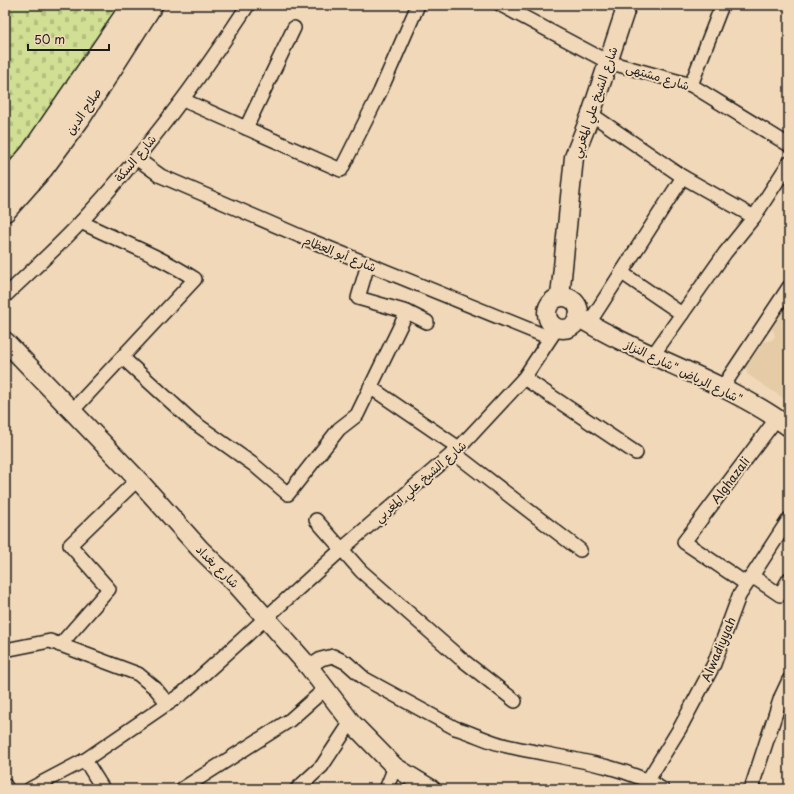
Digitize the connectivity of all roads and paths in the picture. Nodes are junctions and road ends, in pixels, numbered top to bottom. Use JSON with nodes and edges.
{"nodes":[{"id":1,"x":133,"y":5,"type":"edge"},
{"id":2,"x":151,"y":5,"type":"edge"},
{"id":3,"x":248,"y":5,"type":"edge"},
{"id":4,"x":418,"y":5,"type":"edge"},
{"id":5,"x":501,"y":5,"type":"edge"},
{"id":6,"x":627,"y":5,"type":"edge"},
{"id":7,"x":722,"y":5,"type":"edge"},
{"id":8,"x":294,"y":28,"type":"dead end"},
{"id":9,"x":608,"y":62,"type":"junction"},
{"id":10,"x":691,"y":85,"type":"junction"},
{"id":11,"x":183,"y":100,"type":"junction"},
{"id":12,"x":591,"y":114,"type":"junction"},
{"id":13,"x":246,"y":128,"type":"junction"},
{"id":14,"x":789,"y":145,"type":"edge"},
{"id":15,"x":136,"y":158,"type":"junction"},
{"id":16,"x":789,"y":163,"type":"edge"},
{"id":17,"x":683,"y":177,"type":"junction"},
{"id":18,"x":5,"y":185,"type":"edge"},
{"id":19,"x":5,"y":210,"type":"edge"},
{"id":20,"x":754,"y":217,"type":"junction"},
{"id":21,"x":81,"y":222,"type":"junction"},
{"id":22,"x":368,"y":264,"type":"junction"},
{"id":23,"x":622,"y":273,"type":"junction"},
{"id":24,"x":789,"y":287,"type":"edge"},
{"id":25,"x":5,"y":296,"type":"edge"},
{"id":26,"x":560,"y":297,"type":"junction"},
{"id":27,"x":407,"y":312,"type":"junction"},
{"id":28,"x":682,"y":314,"type":"junction"},
{"id":29,"x":584,"y":320,"type":"junction"},
{"id":30,"x":427,"y":322,"type":"dead end"},
{"id":31,"x":553,"y":333,"type":"junction"},
{"id":32,"x":5,"y":341,"type":"edge"},
{"id":33,"x":653,"y":355,"type":"junction"},
{"id":34,"x":123,"y":358,"type":"junction"},
{"id":35,"x":524,"y":378,"type":"junction"},
{"id":36,"x":370,"y":387,"type":"junction"},
{"id":37,"x":722,"y":388,"type":"junction"},
{"id":38,"x":72,"y":411,"type":"junction"},
{"id":39,"x":783,"y":422,"type":"edge"},
{"id":40,"x":456,"y":451,"type":"junction"},
{"id":41,"x":636,"y":453,"type":"dead end"},
{"id":42,"x":137,"y":480,"type":"junction"},
{"id":43,"x":789,"y":519,"type":"edge"},
{"id":44,"x":316,"y":520,"type":"dead end"},
{"id":45,"x":342,"y":549,"type":"junction"},
{"id":46,"x":580,"y":550,"type":"dead end"},
{"id":47,"x":752,"y":576,"type":"junction"},
{"id":48,"x":789,"y":579,"type":"edge"},
{"id":49,"x":265,"y":618,"type":"junction"},
{"id":50,"x":60,"y":645,"type":"junction"},
{"id":51,"x":5,"y":650,"type":"edge"},
{"id":52,"x":309,"y":667,"type":"junction"},
{"id":53,"x":789,"y":680,"type":"edge"},
{"id":54,"x":325,"y":689,"type":"junction"},
{"id":55,"x":515,"y":701,"type":"dead end"},
{"id":56,"x":168,"y":704,"type":"junction"},
{"id":57,"x":351,"y":722,"type":"junction"},
{"id":58,"x":85,"y":760,"type":"junction"},
{"id":59,"x":395,"y":768,"type":"junction"},
{"id":60,"x":648,"y":780,"type":"junction"},
{"id":61,"x":5,"y":785,"type":"edge"},
{"id":62,"x":7,"y":789,"type":"edge"},
{"id":63,"x":30,"y":789,"type":"edge"},
{"id":64,"x":103,"y":789,"type":"edge"},
{"id":65,"x":182,"y":789,"type":"edge"},
{"id":66,"x":297,"y":789,"type":"edge"},
{"id":67,"x":386,"y":789,"type":"edge"},
{"id":68,"x":431,"y":789,"type":"edge"},
{"id":69,"x":662,"y":789,"type":"edge"},
{"id":70,"x":750,"y":789,"type":"edge"}],
"edges":[{"from":1,"to":18,"type":"highway","name":"صلاح الدين"},
{"from":2,"to":19,"type":"highway","name":"صلاح الدين"},
{"from":3,"to":11,"type":"street","name":"شارع السكة"},
{"from":4,"to":13,"type":"street"},
{"from":5,"to":9,"type":"street","name":"شارع مشتهى"},
{"from":6,"to":9,"type":"main road","name":"شارع الشيخ علي المغربي"},
{"from":7,"to":10,"type":"street"},
{"from":8,"to":13,"type":"street"},
{"from":9,"to":10,"type":"street","name":"شارع مشتهى"},
{"from":9,"to":12,"type":"main road","name":"شارع الشيخ علي المغربي"},
{"from":10,"to":14,"type":"street","name":"شارع مشتهى"},
{"from":11,"to":13,"type":"street"},
{"from":11,"to":15,"type":"street","name":"شارع السكة"},
{"from":12,"to":17,"type":"street"},
{"from":12,"to":26,"type":"main road","name":"شارع الشيخ علي المغربي"},
{"from":15,"to":21,"type":"street","name":"شارع السكة"},
{"from":15,"to":22,"type":"street","name":"شارع أبو العظام"},
{"from":16,"to":20,"type":"street"},
{"from":17,"to":20,"type":"street"},
{"from":17,"to":23,"type":"street"},
{"from":20,"to":28,"type":"street"},
{"from":21,"to":25,"type":"street","name":"شارع السكة"},
{"from":21,"to":34,"type":"street"},
{"from":22,"to":27,"type":"street"},
{"from":22,"to":31,"type":"street","name":"شارع أبو العظام"},
{"from":23,"to":28,"type":"street"},
{"from":23,"to":29,"type":"street"},
{"from":24,"to":37,"type":"street"},
{"from":26,"to":29,"type":"main road"},
{"from":26,"to":31,"type":"main road"},
{"from":27,"to":30,"type":"street"},
{"from":27,"to":36,"type":"street"},
{"from":28,"to":33,"type":"street"},
{"from":29,"to":31,"type":"main road"},
{"from":29,"to":33,"type":"main road","name":"شارع الرياض \"شارع النزاز\""},
{"from":31,"to":35,"type":"street","name":"شارع الشيخ علي المغربي"},
{"from":32,"to":38,"type":"main road","name":"شارع بغداد"},
{"from":33,"to":37,"type":"main road","name":"شارع الرياض \"شارع النزاز\""},
{"from":34,"to":36,"type":"street"},
{"from":34,"to":38,"type":"street"},
{"from":35,"to":40,"type":"street","name":"شارع الشيخ علي المغربي"},
{"from":35,"to":41,"type":"street"},
{"from":36,"to":40,"type":"street"},
{"from":37,"to":39,"type":"main road","name":"شارع الرياض \"شارع النزاز\""},
{"from":38,"to":42,"type":"main road","name":"شارع بغداد"},
{"from":39,"to":47,"type":"street","name":"Alghazali"},
{"from":40,"to":45,"type":"street","name":"شارع الشيخ علي المغربي"},
{"from":40,"to":46,"type":"street"},
{"from":42,"to":49,"type":"main road","name":"شارع بغداد"},
{"from":42,"to":50,"type":"street"},
{"from":43,"to":47,"type":"street","name":"Alwadiyyah"},
{"from":44,"to":45,"type":"street"},
{"from":45,"to":49,"type":"street","name":"شارع الشيخ علي المغربي"},
{"from":45,"to":55,"type":"street"},
{"from":47,"to":48,"type":"street"},
{"from":47,"to":60,"type":"street","name":"Alwadiyyah"},
{"from":49,"to":52,"type":"main road","name":"شارع بغداد"},
{"from":49,"to":56,"type":"street","name":"شارع الشيخ علي المغربي"},
{"from":50,"to":51,"type":"street"},
{"from":50,"to":56,"type":"street"},
{"from":52,"to":54,"type":"main road","name":"شارع بغداد"},
{"from":52,"to":60,"type":"street"},
{"from":53,"to":70,"type":"street"},
{"from":54,"to":57,"type":"main road","name":"شارع بغداد"},
{"from":54,"to":65,"type":"street"},
{"from":56,"to":58,"type":"street","name":"شارع الشيخ علي المغربي"},
{"from":57,"to":59,"type":"main road","name":"شارع بغداد"},
{"from":57,"to":66,"type":"street"},
{"from":58,"to":63,"type":"street","name":"شارع الشيخ علي المغربي"},
{"from":58,"to":64,"type":"street"},
{"from":59,"to":67,"type":"street"},
{"from":59,"to":68,"type":"main road","name":"شارع بغداد"},
{"from":60,"to":69,"type":"street"},
{"from":61,"to":62,"type":"street"}]}
